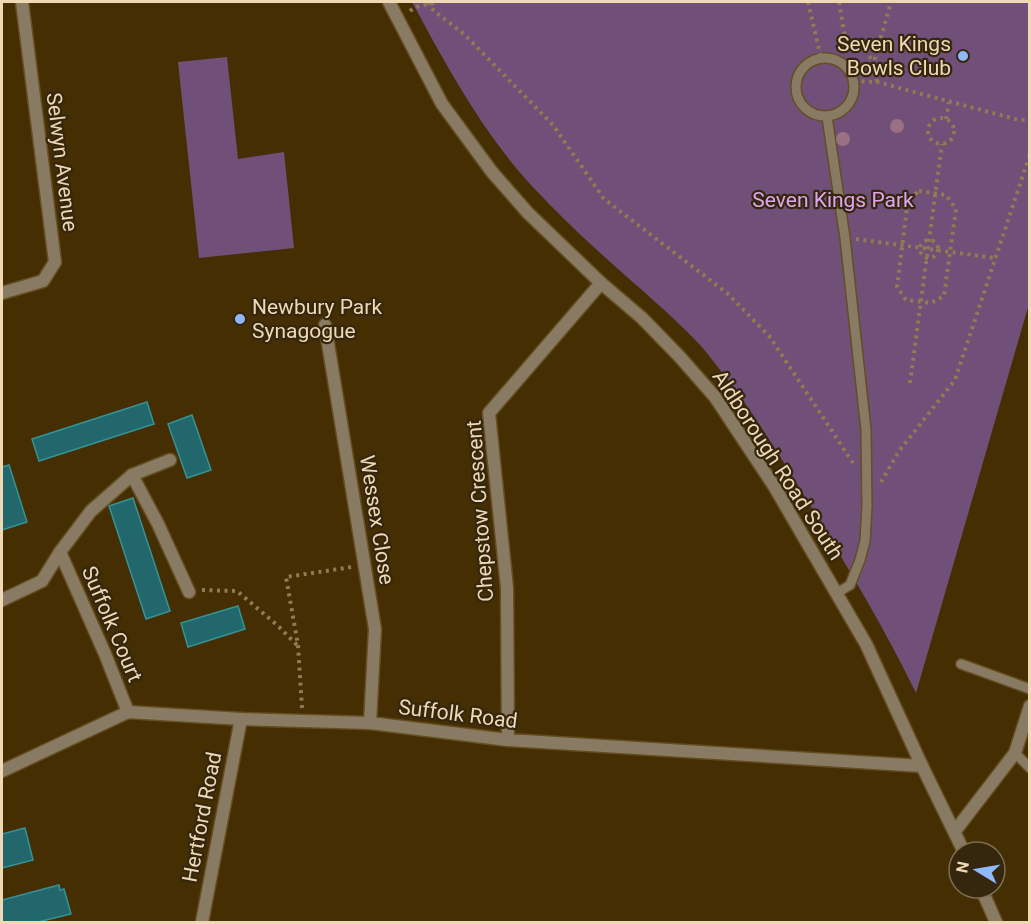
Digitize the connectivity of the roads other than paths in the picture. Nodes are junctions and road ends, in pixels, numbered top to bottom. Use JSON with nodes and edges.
{"nodes":[{"id":1,"x":22,"y":2,"type":"edge"},
{"id":2,"x":389,"y":2,"type":"edge"},
{"id":3,"x":827,"y":117,"type":"junction"},
{"id":4,"x":601,"y":283,"type":"junction"},
{"id":5,"x":2,"y":293,"type":"edge"},
{"id":6,"x":325,"y":325,"type":"dead end"},
{"id":7,"x":170,"y":460,"type":"dead end"},
{"id":8,"x":132,"y":475,"type":"junction"},
{"id":9,"x":60,"y":552,"type":"junction"},
{"id":10,"x":188,"y":591,"type":"road end"},
{"id":11,"x":837,"y":593,"type":"junction"},
{"id":12,"x":2,"y":600,"type":"edge"},
{"id":13,"x":961,"y":664,"type":"dead end"},
{"id":14,"x":1029,"y":689,"type":"edge"},
{"id":15,"x":1029,"y":706,"type":"edge"},
{"id":16,"x":128,"y":712,"type":"junction"},
{"id":17,"x":241,"y":719,"type":"junction"},
{"id":18,"x":370,"y":723,"type":"junction"},
{"id":19,"x":508,"y":741,"type":"junction"},
{"id":20,"x":1015,"y":753,"type":"junction"},
{"id":21,"x":922,"y":766,"type":"junction"},
{"id":22,"x":1029,"y":768,"type":"edge"},
{"id":23,"x":2,"y":771,"type":"edge"},
{"id":24,"x":955,"y":831,"type":"junction"},
{"id":25,"x":959,"y":840,"type":"edge"},
{"id":26,"x":986,"y":900,"type":"edge"},
{"id":27,"x":202,"y":922,"type":"edge"},
{"id":28,"x":996,"y":922,"type":"edge"}],
"edges":[{"from":1,"to":5,"type":"street","name":"Selwyn Avenue"},
{"from":2,"to":4,"type":"street","name":"Aldborough Road South"},
{"from":3,"to":3,"type":"lane"},
{"from":3,"to":11,"type":"lane"},
{"from":4,"to":11,"type":"street","name":"Aldborough Road South"},
{"from":4,"to":19,"type":"street","name":"Chepstow Crescent"},
{"from":6,"to":18,"type":"street","name":"Wessex Close"},
{"from":7,"to":8,"type":"street","name":"Suffolk Court"},
{"from":8,"to":9,"type":"street","name":"Suffolk Court"},
{"from":8,"to":10,"type":"street"},
{"from":9,"to":12,"type":"street","name":"Suffolk Court"},
{"from":9,"to":16,"type":"street","name":"Suffolk Court"},
{"from":11,"to":21,"type":"street","name":"Aldborough Road South"},
{"from":13,"to":14,"type":"lane"},
{"from":15,"to":20,"type":"street"},
{"from":16,"to":17,"type":"street","name":"Suffolk Road"},
{"from":16,"to":23,"type":"street","name":"Suffolk Road"},
{"from":17,"to":18,"type":"street","name":"Suffolk Road"},
{"from":17,"to":27,"type":"street","name":"Hertford Road"},
{"from":18,"to":19,"type":"street","name":"Suffolk Road"},
{"from":19,"to":21,"type":"street","name":"Suffolk Road"},
{"from":20,"to":22,"type":"lane"},
{"from":20,"to":24,"type":"street"},
{"from":21,"to":24,"type":"street","name":"Aldborough Road South"},
{"from":24,"to":25,"type":"street","name":"Aldborough Road South"},
{"from":26,"to":28,"type":"street"}]}
